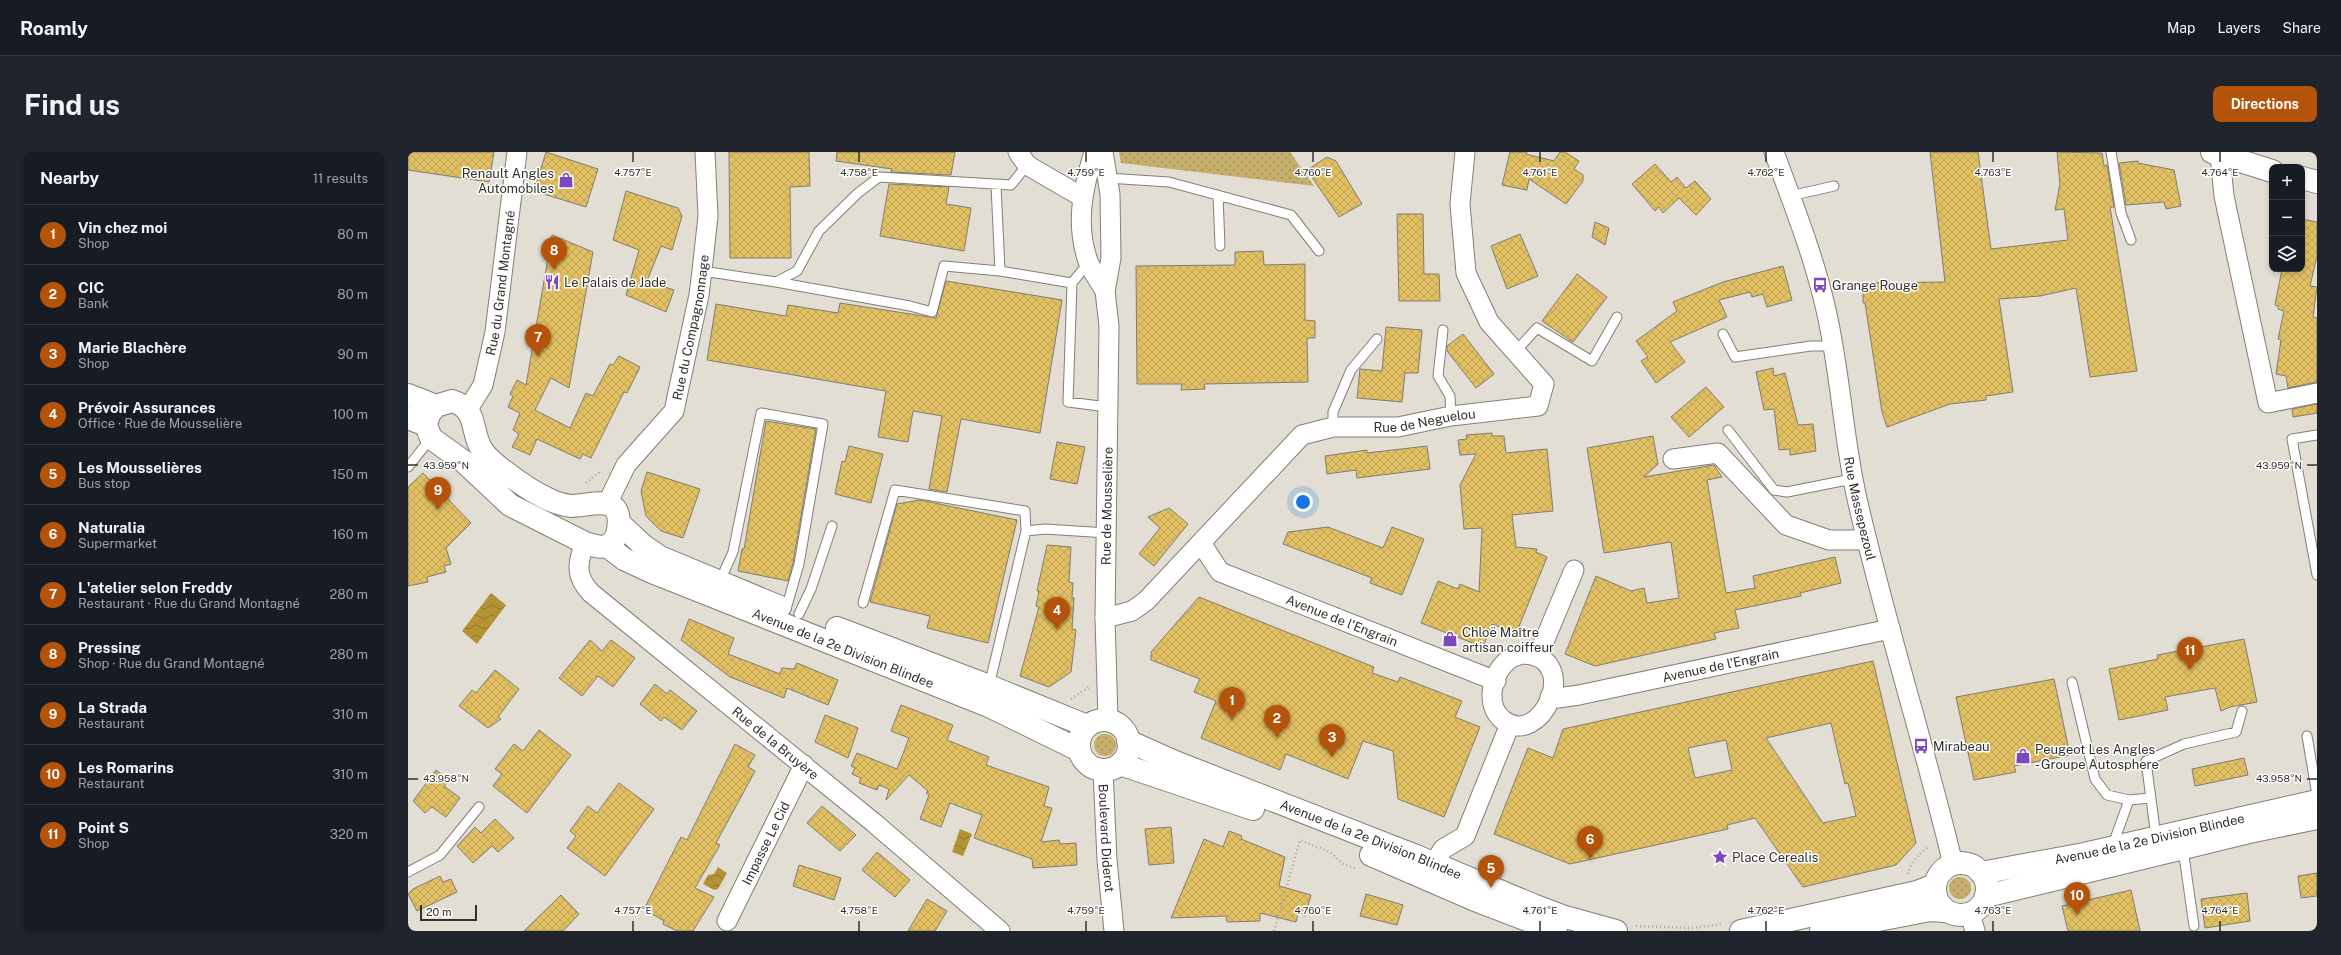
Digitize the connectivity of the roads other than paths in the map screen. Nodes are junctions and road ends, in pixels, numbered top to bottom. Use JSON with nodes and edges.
{"nodes":[{"id":1,"x":517,"y":152,"type":"edge"},
{"id":2,"x":705,"y":152,"type":"edge"},
{"id":3,"x":1094,"y":152,"type":"edge"},
{"id":4,"x":1103,"y":152,"type":"edge"},
{"id":5,"x":1465,"y":152,"type":"edge"},
{"id":6,"x":1774,"y":152,"type":"edge"},
{"id":7,"x":2111,"y":152,"type":"edge"},
{"id":8,"x":2216,"y":153,"type":"edge"},
{"id":9,"x":1023,"y":159,"type":"edge"},
{"id":10,"x":2269,"y":170,"type":"edge"},
{"id":11,"x":1107,"y":178,"type":"junction"},
{"id":12,"x":2305,"y":179,"type":"edge"},
{"id":13,"x":2317,"y":182,"type":"edge"},
{"id":14,"x":996,"y":185,"type":"junction"},
{"id":15,"x":1834,"y":186,"type":"dead end"},
{"id":16,"x":1218,"y":195,"type":"junction"},
{"id":17,"x":1790,"y":196,"type":"junction"},
{"id":18,"x":1082,"y":197,"type":"junction"},
{"id":19,"x":2131,"y":240,"type":"dead end"},
{"id":20,"x":1220,"y":246,"type":"dead end"},
{"id":21,"x":1319,"y":251,"type":"dead end"},
{"id":22,"x":1089,"y":262,"type":"junction"},
{"id":23,"x":702,"y":271,"type":"junction"},
{"id":24,"x":1000,"y":271,"type":"junction"},
{"id":25,"x":776,"y":282,"type":"junction"},
{"id":26,"x":1072,"y":283,"type":"junction"},
{"id":27,"x":1105,"y":291,"type":"junction"},
{"id":28,"x":1617,"y":316,"type":"dead end"},
{"id":29,"x":1443,"y":330,"type":"dead end"},
{"id":30,"x":1723,"y":334,"type":"dead end"},
{"id":31,"x":1377,"y":339,"type":"dead end"},
{"id":32,"x":1834,"y":346,"type":"junction"},
{"id":33,"x":1516,"y":351,"type":"junction"},
{"id":34,"x":2317,"y":392,"type":"edge"},
{"id":35,"x":408,"y":395,"type":"edge"},
{"id":36,"x":1108,"y":407,"type":"junction"},
{"id":37,"x":468,"y":410,"type":"junction"},
{"id":38,"x":1451,"y":416,"type":"junction"},
{"id":39,"x":425,"y":422,"type":"edge"},
{"id":40,"x":1334,"y":427,"type":"junction"},
{"id":41,"x":1728,"y":430,"type":"dead end"},
{"id":42,"x":2317,"y":435,"type":"edge"},
{"id":43,"x":1673,"y":459,"type":"dead end"},
{"id":44,"x":408,"y":467,"type":"edge"},
{"id":45,"x":1852,"y":478,"type":"junction"},
{"id":46,"x":607,"y":504,"type":"junction"},
{"id":47,"x":619,"y":523,"type":"junction"},
{"id":48,"x":832,"y":526,"type":"dead end"},
{"id":49,"x":1026,"y":531,"type":"junction"},
{"id":50,"x":1107,"y":533,"type":"junction"},
{"id":51,"x":1867,"y":540,"type":"junction"},
{"id":52,"x":585,"y":543,"type":"junction"},
{"id":53,"x":1202,"y":543,"type":"junction"},
{"id":54,"x":607,"y":546,"type":"junction"},
{"id":55,"x":1574,"y":570,"type":"dead end"},
{"id":56,"x":2317,"y":575,"type":"edge"},
{"id":57,"x":720,"y":582,"type":"junction"},
{"id":58,"x":863,"y":603,"type":"dead end"},
{"id":59,"x":792,"y":612,"type":"junction"},
{"id":60,"x":1105,"y":618,"type":"junction"},
{"id":61,"x":1890,"y":629,"type":"junction"},
{"id":62,"x":1538,"y":656,"type":"junction"},
{"id":63,"x":1496,"y":681,"type":"junction"},
{"id":64,"x":2072,"y":682,"type":"dead end"},
{"id":65,"x":989,"y":686,"type":"junction"},
{"id":66,"x":1550,"y":697,"type":"junction"},
{"id":67,"x":2242,"y":710,"type":"dead end"},
{"id":68,"x":1108,"y":720,"type":"junction"},
{"id":69,"x":1510,"y":724,"type":"junction"},
{"id":70,"x":1087,"y":726,"type":"junction"},
{"id":71,"x":2307,"y":736,"type":"dead end"},
{"id":72,"x":1128,"y":741,"type":"junction"},
{"id":73,"x":1079,"y":750,"type":"junction"},
{"id":74,"x":804,"y":765,"type":"junction"},
{"id":75,"x":1111,"y":767,"type":"junction"},
{"id":76,"x":2317,"y":796,"type":"edge"},
{"id":77,"x":2150,"y":798,"type":"junction"},
{"id":78,"x":2129,"y":800,"type":"junction"},
{"id":79,"x":2317,"y":802,"type":"edge"},
{"id":80,"x":479,"y":807,"type":"dead end"},
{"id":81,"x":2317,"y":818,"type":"edge"},
{"id":82,"x":2156,"y":837,"type":"junction"},
{"id":83,"x":2117,"y":846,"type":"junction"},
{"id":84,"x":2183,"y":849,"type":"junction"},
{"id":85,"x":1434,"y":864,"type":"junction"},
{"id":86,"x":1953,"y":864,"type":"junction"},
{"id":87,"x":408,"y":872,"type":"edge"},
{"id":88,"x":1981,"y":872,"type":"junction"},
{"id":89,"x":1935,"y":885,"type":"junction"},
{"id":90,"x":1986,"y":896,"type":"junction"},
{"id":91,"x":1945,"y":910,"type":"junction"},
{"id":92,"x":727,"y":921,"type":"dead end"},
{"id":93,"x":1972,"y":922,"type":"edge"},
{"id":94,"x":2194,"y":926,"type":"dead end"},
{"id":95,"x":1734,"y":927,"type":"edge"},
{"id":96,"x":1625,"y":928,"type":"edge"},
{"id":97,"x":1000,"y":931,"type":"edge"},
{"id":98,"x":1114,"y":931,"type":"edge"},
{"id":99,"x":1556,"y":931,"type":"edge"},
{"id":100,"x":1821,"y":931,"type":"edge"}],
"edges":[{"from":1,"to":37,"type":"street","name":"Rue du Grand Montagné"},
{"from":2,"to":23,"type":"street","name":"Rue du Compagnonnage"},
{"from":3,"to":18,"type":"street","name":"Rue de Mousselière"},
{"from":4,"to":11,"type":"street","name":"Rue de Mousselière"},
{"from":5,"to":33,"type":"street","name":"Rue de Neguelou"},
{"from":6,"to":17,"type":"street","name":"Rue Massepezoul"},
{"from":7,"to":19,"type":"lane"},
{"from":8,"to":10,"type":"main road"},
{"from":8,"to":34,"type":"street"},
{"from":9,"to":14,"type":"lane"},
{"from":9,"to":18,"type":"street"},
{"from":11,"to":16,"type":"lane"},
{"from":11,"to":27,"type":"street","name":"Rue de Mousselière"},
{"from":12,"to":13,"type":"main road"},
{"from":14,"to":24,"type":"lane"},
{"from":14,"to":25,"type":"lane"},
{"from":15,"to":17,"type":"lane"},
{"from":16,"to":20,"type":"lane"},
{"from":16,"to":21,"type":"lane"},
{"from":17,"to":32,"type":"street","name":"Rue Massepezoul"},
{"from":18,"to":22,"type":"street","name":"Rue de Mousselière"},
{"from":22,"to":26,"type":"lane"},
{"from":22,"to":27,"type":"street","name":"Rue de Mousselière"},
{"from":23,"to":25,"type":"lane"},
{"from":23,"to":46,"type":"street","name":"Rue du Compagnonnage"},
{"from":24,"to":25,"type":"lane"},
{"from":24,"to":26,"type":"lane"},
{"from":26,"to":36,"type":"lane"},
{"from":27,"to":36,"type":"street","name":"Rue de Mousselière"},
{"from":28,"to":33,"type":"lane"},
{"from":29,"to":38,"type":"lane"},
{"from":30,"to":32,"type":"lane"},
{"from":31,"to":40,"type":"lane"},
{"from":32,"to":45,"type":"street","name":"Rue Massepezoul"},
{"from":33,"to":38,"type":"street","name":"Rue de Neguelou"},
{"from":35,"to":39,"type":"main road"},
{"from":36,"to":50,"type":"street","name":"Rue de Mousselière"},
{"from":37,"to":39,"type":"main road"},
{"from":37,"to":46,"type":"main road"},
{"from":38,"to":40,"type":"street","name":"Rue de Neguelou"},
{"from":39,"to":44,"type":"lane"},
{"from":39,"to":52,"type":"main road"},
{"from":40,"to":53,"type":"street","name":"Rue de Neguelou"},
{"from":41,"to":45,"type":"lane"},
{"from":42,"to":56,"type":"lane"},
{"from":43,"to":51,"type":"street"},
{"from":45,"to":51,"type":"street","name":"Rue Massepezoul"},
{"from":46,"to":47,"type":"main road","name":"Avenue de la 2e Division Blindee"},
{"from":47,"to":54,"type":"main road"},
{"from":47,"to":57,"type":"main road","name":"Avenue de la 2e Division Blindee"},
{"from":48,"to":59,"type":"lane"},
{"from":49,"to":50,"type":"lane"},
{"from":49,"to":58,"type":"lane"},
{"from":49,"to":65,"type":"lane"},
{"from":50,"to":60,"type":"street","name":"Rue de Mousselière"},
{"from":51,"to":61,"type":"street","name":"Rue Massepezoul"},
{"from":52,"to":54,"type":"main road"},
{"from":52,"to":74,"type":"street","name":"Rue de la Bruyère"},
{"from":53,"to":60,"type":"street","name":"Rue de Neguelou"},
{"from":53,"to":63,"type":"street","name":"Avenue de l'Engrain"},
{"from":54,"to":73,"type":"main road","name":"Avenue de la 2e Division Blindee"},
{"from":55,"to":62,"type":"street"},
{"from":57,"to":59,"type":"main road","name":"Avenue de la 2e Division Blindee"},
{"from":57,"to":59,"type":"lane"},
{"from":59,"to":65,"type":"main road","name":"Avenue de la 2e Division Blindee"},
{"from":60,"to":68,"type":"street","name":"Rue de Mousselière"},
{"from":61,"to":66,"type":"street","name":"Avenue de l'Engrain"},
{"from":61,"to":86,"type":"street","name":"Rue Massepezoul"},
{"from":62,"to":63,"type":"street"},
{"from":62,"to":66,"type":"street"},
{"from":63,"to":69,"type":"street"},
{"from":64,"to":78,"type":"lane"},
{"from":65,"to":70,"type":"main road","name":"Avenue de la 2e Division Blindee"},
{"from":66,"to":69,"type":"street"},
{"from":67,"to":77,"type":"lane"},
{"from":68,"to":70,"type":"main road"},
{"from":68,"to":72,"type":"main road"},
{"from":69,"to":85,"type":"street"},
{"from":70,"to":73,"type":"main road"},
{"from":71,"to":76,"type":"lane"},
{"from":72,"to":75,"type":"main road"},
{"from":72,"to":85,"type":"main road","name":"Avenue de la 2e Division Blindee"},
{"from":73,"to":75,"type":"main road"},
{"from":74,"to":92,"type":"street","name":"Impasse Le Cid"},
{"from":74,"to":97,"type":"street","name":"Rue de la Bruyère"},
{"from":75,"to":98,"type":"street","name":"Boulevard Diderot"},
{"from":75,"to":99,"type":"main road","name":"Avenue de la 2e Division Blindee"},
{"from":77,"to":78,"type":"lane"},
{"from":77,"to":82,"type":"lane"},
{"from":78,"to":83,"type":"lane"},
{"from":79,"to":82,"type":"main road","name":"Avenue de la 2e Division Blindee"},
{"from":80,"to":87,"type":"lane"},
{"from":81,"to":84,"type":"main road","name":"Avenue de la 2e Division Blindee"},
{"from":82,"to":83,"type":"main road","name":"Avenue de la 2e Division Blindee"},
{"from":83,"to":88,"type":"main road","name":"Avenue de la 2e Division Blindee"},
{"from":84,"to":90,"type":"main road","name":"Avenue de la 2e Division Blindee"},
{"from":84,"to":94,"type":"lane"},
{"from":85,"to":96,"type":"main road","name":"Avenue de la 2e Division Blindee"},
{"from":86,"to":88,"type":"main road"},
{"from":86,"to":89,"type":"main road"},
{"from":88,"to":90,"type":"main road"},
{"from":89,"to":91,"type":"main road"},
{"from":89,"to":95,"type":"main road"},
{"from":90,"to":93,"type":"main road"},
{"from":91,"to":93,"type":"main road"},
{"from":91,"to":100,"type":"main road"}]}
